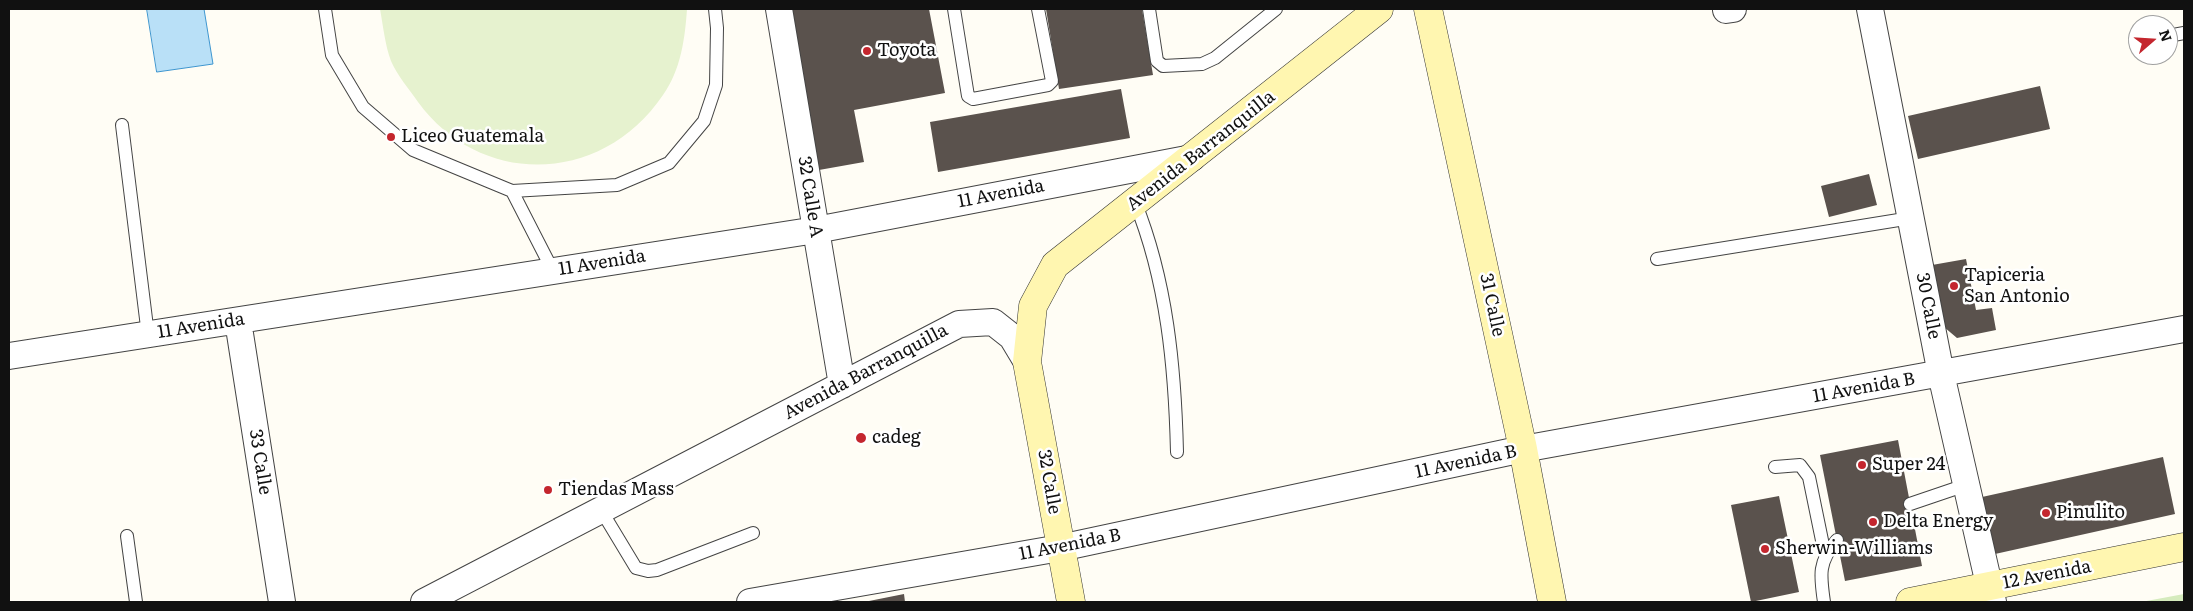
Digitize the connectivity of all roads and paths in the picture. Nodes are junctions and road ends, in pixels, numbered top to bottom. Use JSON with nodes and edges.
{"nodes":[{"id":1,"x":324,"y":9,"type":"edge"},
{"id":2,"x":715,"y":9,"type":"edge"},
{"id":3,"x":779,"y":9,"type":"edge"},
{"id":4,"x":954,"y":9,"type":"edge"},
{"id":5,"x":1038,"y":9,"type":"edge"},
{"id":6,"x":1148,"y":9,"type":"edge"},
{"id":7,"x":1276,"y":9,"type":"edge"},
{"id":8,"x":1379,"y":9,"type":"edge"},
{"id":9,"x":1428,"y":9,"type":"edge"},
{"id":10,"x":1870,"y":9,"type":"edge"},
{"id":11,"x":122,"y":125,"type":"dead end"},
{"id":12,"x":1192,"y":158,"type":"junction"},
{"id":13,"x":512,"y":191,"type":"junction"},
{"id":14,"x":1135,"y":202,"type":"junction"},
{"id":15,"x":1911,"y":218,"type":"junction"},
{"id":16,"x":816,"y":230,"type":"junction"},
{"id":17,"x":1657,"y":259,"type":"dead end"},
{"id":18,"x":553,"y":271,"type":"junction"},
{"id":19,"x":238,"y":321,"type":"junction"},
{"id":20,"x":2184,"y":329,"type":"edge"},
{"id":21,"x":148,"y":335,"type":"junction"},
{"id":22,"x":9,"y":356,"type":"edge"},
{"id":23,"x":1028,"y":362,"type":"junction"},
{"id":24,"x":1941,"y":374,"type":"junction"},
{"id":25,"x":842,"y":385,"type":"junction"},
{"id":26,"x":1523,"y":449,"type":"junction"},
{"id":27,"x":1177,"y":452,"type":"dead end"},
{"id":28,"x":1775,"y":467,"type":"dead end"},
{"id":29,"x":1966,"y":485,"type":"junction"},
{"id":30,"x":1910,"y":504,"type":"dead end"},
{"id":31,"x":601,"y":510,"type":"junction"},
{"id":32,"x":753,"y":533,"type":"dead end"},
{"id":33,"x":127,"y":536,"type":"dead end"},
{"id":34,"x":1836,"y":540,"type":"dead end"},
{"id":35,"x":2184,"y":547,"type":"edge"},
{"id":36,"x":1060,"y":548,"type":"junction"},
{"id":37,"x":1825,"y":555,"type":"junction"},
{"id":38,"x":1991,"y":594,"type":"edge"},
{"id":39,"x":136,"y":602,"type":"edge"},
{"id":40,"x":282,"y":602,"type":"edge"},
{"id":41,"x":424,"y":602,"type":"edge"},
{"id":42,"x":750,"y":602,"type":"edge"},
{"id":43,"x":1071,"y":602,"type":"edge"},
{"id":44,"x":1552,"y":602,"type":"edge"},
{"id":45,"x":1824,"y":602,"type":"edge"},
{"id":46,"x":1910,"y":602,"type":"edge"}],
"edges":[{"from":1,"to":13,"type":"lane"},
{"from":2,"to":13,"type":"lane"},
{"from":3,"to":16,"type":"street","name":"32 Calle A"},
{"from":4,"to":5,"type":"lane"},
{"from":6,"to":7,"type":"lane"},
{"from":8,"to":12,"type":"main road","name":"Avenida Barranquilla"},
{"from":9,"to":26,"type":"main road","name":"31 Calle"},
{"from":10,"to":15,"type":"street","name":"30 Calle"},
{"from":11,"to":21,"type":"lane"},
{"from":12,"to":14,"type":"main road","name":"Avenida Barranquilla"},
{"from":12,"to":16,"type":"street","name":"11 Avenida"},
{"from":13,"to":18,"type":"lane"},
{"from":14,"to":23,"type":"main road","name":"Avenida Barranquilla"},
{"from":14,"to":27,"type":"lane"},
{"from":15,"to":17,"type":"lane"},
{"from":15,"to":24,"type":"street","name":"30 Calle"},
{"from":16,"to":18,"type":"street","name":"11 Avenida"},
{"from":16,"to":25,"type":"street","name":"32 Calle A"},
{"from":18,"to":19,"type":"street","name":"11 Avenida"},
{"from":19,"to":21,"type":"street","name":"11 Avenida"},
{"from":19,"to":40,"type":"street","name":"33 Calle"},
{"from":20,"to":24,"type":"street","name":"11 Avenida B"},
{"from":21,"to":22,"type":"street","name":"11 Avenida"},
{"from":23,"to":25,"type":"street","name":"Avenida Barranquilla"},
{"from":23,"to":36,"type":"main road","name":"32 Calle"},
{"from":24,"to":26,"type":"street","name":"11 Avenida B"},
{"from":24,"to":29,"type":"street","name":"30 Calle"},
{"from":25,"to":31,"type":"street","name":"Avenida Barranquilla"},
{"from":26,"to":36,"type":"street","name":"11 Avenida B"},
{"from":26,"to":44,"type":"main road","name":"31 Calle"},
{"from":28,"to":37,"type":"lane"},
{"from":29,"to":30,"type":"lane"},
{"from":29,"to":38,"type":"street","name":"30 Calle"},
{"from":31,"to":32,"type":"lane"},
{"from":31,"to":41,"type":"street","name":"Avenida Barranquilla"},
{"from":33,"to":39,"type":"lane"},
{"from":34,"to":37,"type":"lane"},
{"from":35,"to":38,"type":"main road","name":"12 Avenida"},
{"from":36,"to":42,"type":"street","name":"11 Avenida B"},
{"from":36,"to":43,"type":"main road","name":"32 Calle"},
{"from":37,"to":45,"type":"lane"},
{"from":38,"to":46,"type":"main road","name":"12 Avenida"}]}
